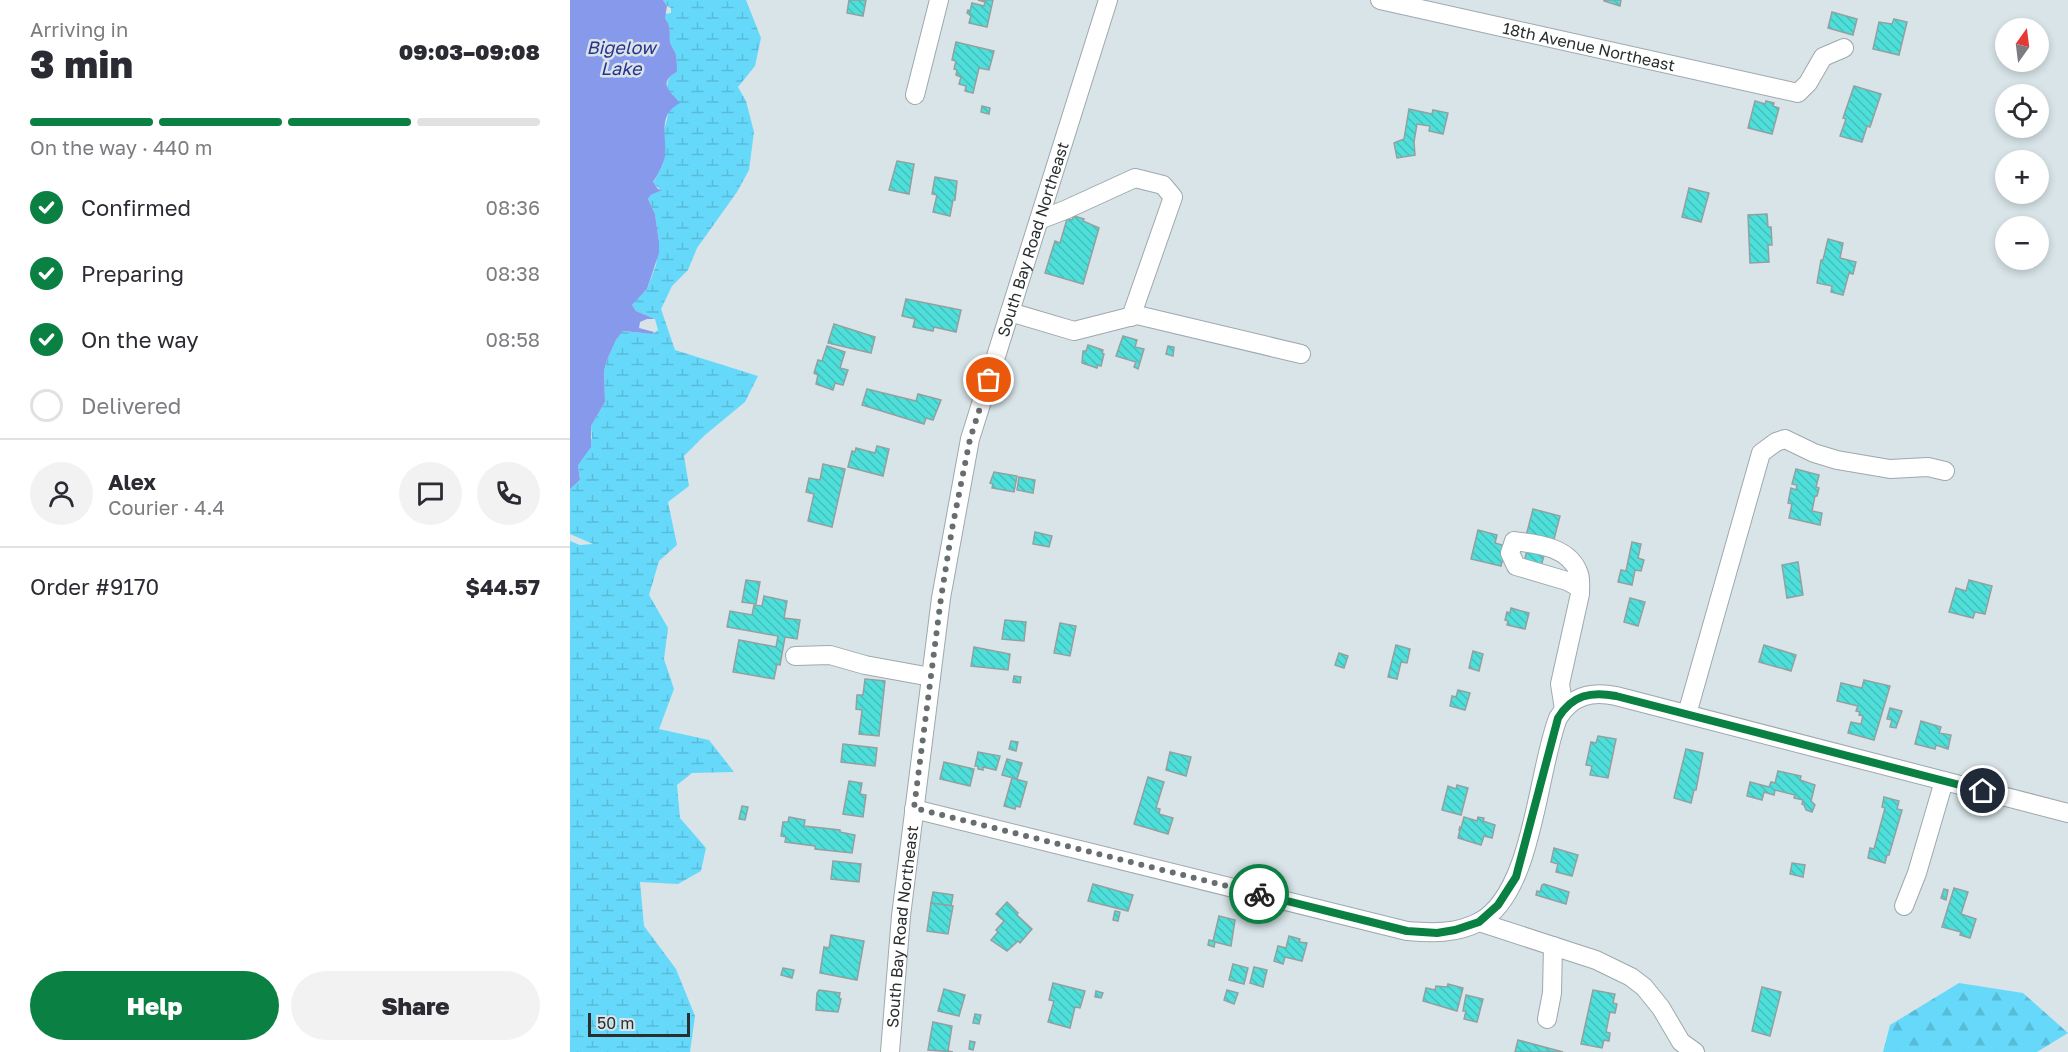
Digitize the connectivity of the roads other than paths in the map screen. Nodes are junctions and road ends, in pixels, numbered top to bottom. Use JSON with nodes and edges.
{"nodes":[{"id":1,"x":939,"y":0,"type":"edge"},
{"id":2,"x":1108,"y":0,"type":"edge"},
{"id":3,"x":1380,"y":0,"type":"edge"},
{"id":4,"x":1844,"y":48,"type":"dead end"},
{"id":5,"x":915,"y":95,"type":"dead end"},
{"id":6,"x":1039,"y":220,"type":"junction"},
{"id":7,"x":1010,"y":312,"type":"junction"},
{"id":8,"x":1131,"y":317,"type":"junction"},
{"id":9,"x":1302,"y":354,"type":"dead end"},
{"id":10,"x":1945,"y":471,"type":"dead end"},
{"id":11,"x":1580,"y":588,"type":"dead end"},
{"id":12,"x":795,"y":656,"type":"dead end"},
{"id":13,"x":931,"y":677,"type":"junction"},
{"id":14,"x":1564,"y":709,"type":"junction"},
{"id":15,"x":1687,"y":714,"type":"junction"},
{"id":16,"x":1944,"y":781,"type":"junction"},
{"id":17,"x":914,"y":808,"type":"junction"},
{"id":18,"x":2068,"y":813,"type":"edge"},
{"id":19,"x":1904,"y":906,"type":"dead end"},
{"id":20,"x":1479,"y":922,"type":"junction"},
{"id":21,"x":1553,"y":946,"type":"junction"},
{"id":22,"x":1547,"y":1019,"type":"dead end"},
{"id":23,"x":890,"y":1052,"type":"edge"},
{"id":24,"x":1695,"y":1052,"type":"edge"}],
"edges":[{"from":1,"to":5,"type":"street"},
{"from":2,"to":6,"type":"street","name":"South Bay Road Northeast"},
{"from":3,"to":4,"type":"street","name":"18th Avenue Northeast"},
{"from":6,"to":7,"type":"street","name":"South Bay Road Northeast"},
{"from":6,"to":8,"type":"street"},
{"from":7,"to":8,"type":"street"},
{"from":7,"to":13,"type":"street","name":"South Bay Road Northeast"},
{"from":8,"to":9,"type":"street"},
{"from":10,"to":15,"type":"street"},
{"from":11,"to":14,"type":"street"},
{"from":12,"to":13,"type":"street"},
{"from":13,"to":17,"type":"street","name":"South Bay Road Northeast"},
{"from":14,"to":15,"type":"street"},
{"from":14,"to":20,"type":"street"},
{"from":15,"to":16,"type":"street"},
{"from":16,"to":18,"type":"street"},
{"from":16,"to":19,"type":"street"},
{"from":17,"to":20,"type":"street"},
{"from":17,"to":23,"type":"street","name":"South Bay Road Northeast"},
{"from":20,"to":21,"type":"street"},
{"from":21,"to":22,"type":"street"},
{"from":21,"to":24,"type":"street"}]}
